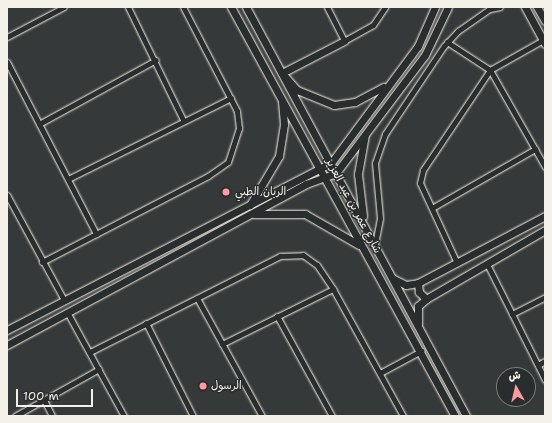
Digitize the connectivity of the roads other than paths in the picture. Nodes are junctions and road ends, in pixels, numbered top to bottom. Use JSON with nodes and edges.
{"nodes":[{"id":1,"x":64,"y":7,"type":"edge"},
{"id":2,"x":128,"y":7,"type":"edge"},
{"id":3,"x":183,"y":7,"type":"edge"},
{"id":4,"x":231,"y":7,"type":"edge"},
{"id":5,"x":246,"y":7,"type":"edge"},
{"id":6,"x":327,"y":7,"type":"edge"},
{"id":7,"x":386,"y":7,"type":"edge"},
{"id":8,"x":435,"y":7,"type":"edge"},
{"id":9,"x":448,"y":7,"type":"edge"},
{"id":10,"x":500,"y":7,"type":"edge"},
{"id":11,"x":525,"y":7,"type":"edge"},
{"id":12,"x":537,"y":7,"type":"edge"},
{"id":13,"x":489,"y":8,"type":"edge"},
{"id":14,"x":545,"y":21,"type":"edge"},
{"id":15,"x":7,"y":37,"type":"edge"},
{"id":16,"x":344,"y":41,"type":"junction"},
{"id":17,"x":447,"y":42,"type":"junction"},
{"id":18,"x":544,"y":42,"type":"edge"},
{"id":19,"x":156,"y":60,"type":"junction"},
{"id":20,"x":7,"y":62,"type":"edge"},
{"id":21,"x":490,"y":70,"type":"junction"},
{"id":22,"x":282,"y":73,"type":"junction"},
{"id":23,"x":390,"y":82,"type":"junction"},
{"id":24,"x":231,"y":98,"type":"junction"},
{"id":25,"x":281,"y":98,"type":"junction"},
{"id":26,"x":183,"y":120,"type":"junction"},
{"id":27,"x":39,"y":124,"type":"junction"},
{"id":28,"x":365,"y":134,"type":"junction"},
{"id":29,"x":535,"y":149,"type":"junction"},
{"id":30,"x":331,"y":163,"type":"junction"},
{"id":31,"x":545,"y":167,"type":"edge"},
{"id":32,"x":321,"y":169,"type":"junction"},
{"id":33,"x":336,"y":173,"type":"junction"},
{"id":34,"x":326,"y":177,"type":"junction"},
{"id":35,"x":68,"y":179,"type":"junction"},
{"id":36,"x":7,"y":195,"type":"edge"},
{"id":37,"x":432,"y":208,"type":"junction"},
{"id":38,"x":250,"y":211,"type":"junction"},
{"id":39,"x":545,"y":216,"type":"edge"},
{"id":40,"x":545,"y":230,"type":"edge"},
{"id":41,"x":369,"y":233,"type":"junction"},
{"id":42,"x":96,"y":234,"type":"junction"},
{"id":43,"x":375,"y":244,"type":"junction"},
{"id":44,"x":362,"y":246,"type":"junction"},
{"id":45,"x":42,"y":262,"type":"junction"},
{"id":46,"x":457,"y":263,"type":"junction"},
{"id":47,"x":487,"y":264,"type":"junction"},
{"id":48,"x":393,"y":278,"type":"junction"},
{"id":49,"x":418,"y":283,"type":"junction"},
{"id":50,"x":333,"y":289,"type":"junction"},
{"id":51,"x":545,"y":297,"type":"edge"},
{"id":52,"x":197,"y":298,"type":"junction"},
{"id":53,"x":426,"y":299,"type":"junction"},
{"id":54,"x":64,"y":300,"type":"junction"},
{"id":55,"x":68,"y":312,"type":"junction"},
{"id":56,"x":512,"y":314,"type":"junction"},
{"id":57,"x":277,"y":316,"type":"junction"},
{"id":58,"x":146,"y":323,"type":"junction"},
{"id":59,"x":418,"y":324,"type":"junction"},
{"id":60,"x":7,"y":330,"type":"edge"},
{"id":61,"x":222,"y":344,"type":"junction"},
{"id":62,"x":7,"y":345,"type":"edge"},
{"id":63,"x":90,"y":352,"type":"junction"},
{"id":64,"x":421,"y":352,"type":"junction"},
{"id":65,"x":545,"y":361,"type":"edge"},
{"id":66,"x":538,"y":365,"type":"junction"},
{"id":67,"x":99,"y":370,"type":"junction"},
{"id":68,"x":380,"y":373,"type":"junction"},
{"id":69,"x":545,"y":380,"type":"edge"},
{"id":70,"x":44,"y":400,"type":"junction"},
{"id":71,"x":15,"y":416,"type":"edge"},
{"id":72,"x":52,"y":416,"type":"edge"},
{"id":73,"x":124,"y":416,"type":"edge"},
{"id":74,"x":193,"y":416,"type":"edge"},
{"id":75,"x":262,"y":416,"type":"edge"},
{"id":76,"x":332,"y":416,"type":"edge"},
{"id":77,"x":403,"y":416,"type":"edge"},
{"id":78,"x":455,"y":416,"type":"edge"},
{"id":79,"x":466,"y":416,"type":"edge"}],
"edges":[{"from":1,"to":15,"type":"street"},
{"from":2,"to":19,"type":"street"},
{"from":3,"to":24,"type":"street"},
{"from":4,"to":25,"type":"street","name":"شارع عمر بن عبد العزيز"},
{"from":5,"to":22,"type":"street","name":"شارع عمر بن عبد العزيز"},
{"from":6,"to":16,"type":"street"},
{"from":7,"to":16,"type":"street"},
{"from":8,"to":23,"type":"street"},
{"from":9,"to":28,"type":"street"},
{"from":10,"to":13,"type":"street"},
{"from":11,"to":18,"type":"street"},
{"from":12,"to":14,"type":"street"},
{"from":13,"to":17,"type":"street"},
{"from":16,"to":22,"type":"street"},
{"from":17,"to":21,"type":"street"},
{"from":17,"to":43,"type":"street"},
{"from":18,"to":21,"type":"street"},
{"from":19,"to":26,"type":"street"},
{"from":19,"to":27,"type":"street"},
{"from":20,"to":27,"type":"street"},
{"from":21,"to":29,"type":"street"},
{"from":21,"to":37,"type":"street"},
{"from":22,"to":23,"type":"street"},
{"from":22,"to":30,"type":"street","name":"شارع عمر بن عبد العزيز"},
{"from":23,"to":30,"type":"street"},
{"from":24,"to":26,"type":"street"},
{"from":24,"to":42,"type":"street"},
{"from":25,"to":32,"type":"street","name":"شارع عمر بن عبد العزيز"},
{"from":25,"to":38,"type":"street"},
{"from":26,"to":35,"type":"street"},
{"from":27,"to":35,"type":"street"},
{"from":28,"to":33,"type":"street"},
{"from":28,"to":41,"type":"street"},
{"from":29,"to":31,"type":"street"},
{"from":29,"to":37,"type":"street"},
{"from":30,"to":32,"type":"street"},
{"from":30,"to":33,"type":"street","name":"شارع عمر بن عبد العزيز"},
{"from":32,"to":34,"type":"street","name":"شارع عمر بن عبد العزيز"},
{"from":32,"to":38,"type":"street"},
{"from":33,"to":34,"type":"street"},
{"from":33,"to":41,"type":"street","name":"شارع عمر بن عبد العزيز"},
{"from":34,"to":38,"type":"street"},
{"from":34,"to":44,"type":"street","name":"شارع عمر بن عبد العزيز"},
{"from":35,"to":42,"type":"street"},
{"from":36,"to":45,"type":"street"},
{"from":37,"to":46,"type":"street"},
{"from":38,"to":44,"type":"street"},
{"from":38,"to":54,"type":"street"},
{"from":38,"to":55,"type":"street"},
{"from":39,"to":46,"type":"street"},
{"from":40,"to":47,"type":"street"},
{"from":41,"to":43,"type":"street","name":"شارع عمر بن عبد العزيز"},
{"from":42,"to":45,"type":"street"},
{"from":43,"to":48,"type":"street","name":"شارع عمر بن عبد العزيز"},
{"from":44,"to":64,"type":"street","name":"شارع عمر بن عبد العزيز"},
{"from":45,"to":54,"type":"street"},
{"from":46,"to":49,"type":"street"},
{"from":47,"to":53,"type":"street"},
{"from":47,"to":56,"type":"street"},
{"from":48,"to":49,"type":"street"},
{"from":48,"to":59,"type":"street","name":"شارع عمر بن عبد العزيز"},
{"from":49,"to":53,"type":"street"},
{"from":50,"to":52,"type":"street"},
{"from":50,"to":57,"type":"street"},
{"from":50,"to":68,"type":"street"},
{"from":51,"to":56,"type":"street"},
{"from":52,"to":58,"type":"street"},
{"from":52,"to":61,"type":"street"},
{"from":53,"to":59,"type":"street"},
{"from":54,"to":60,"type":"street"},
{"from":55,"to":62,"type":"street"},
{"from":55,"to":63,"type":"street"},
{"from":56,"to":66,"type":"street"},
{"from":57,"to":61,"type":"street"},
{"from":57,"to":76,"type":"street"},
{"from":58,"to":63,"type":"street"},
{"from":58,"to":74,"type":"street"},
{"from":59,"to":79,"type":"street","name":"شارع عمر بن عبد العزيز"},
{"from":61,"to":75,"type":"street"},
{"from":63,"to":67,"type":"street"},
{"from":64,"to":68,"type":"street"},
{"from":64,"to":78,"type":"street","name":"شارع عمر بن عبد العزيز"},
{"from":65,"to":66,"type":"street"},
{"from":66,"to":69,"type":"street"},
{"from":67,"to":70,"type":"street"},
{"from":67,"to":73,"type":"street"},
{"from":68,"to":77,"type":"street"},
{"from":70,"to":71,"type":"street"},
{"from":70,"to":72,"type":"street"}]}
